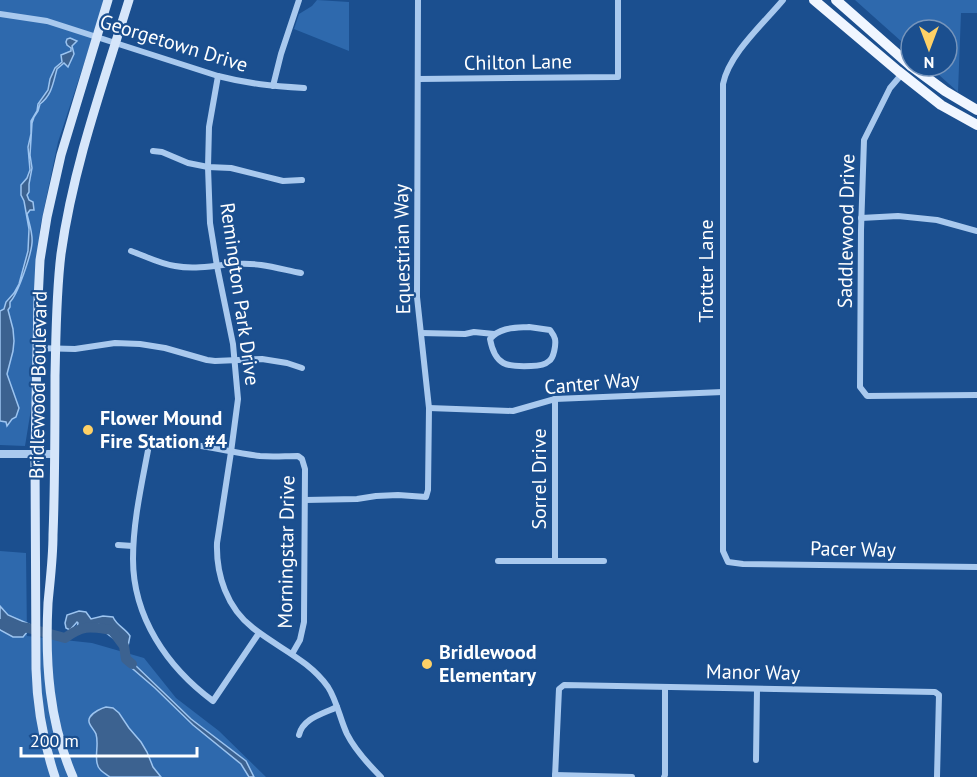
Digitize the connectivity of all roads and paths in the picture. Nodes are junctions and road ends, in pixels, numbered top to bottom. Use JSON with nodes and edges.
{"nodes":[{"id":1,"x":108,"y":0,"type":"edge"},
{"id":2,"x":129,"y":0,"type":"edge"},
{"id":3,"x":299,"y":0,"type":"edge"},
{"id":4,"x":418,"y":0,"type":"edge"},
{"id":5,"x":618,"y":0,"type":"edge"},
{"id":6,"x":783,"y":0,"type":"edge"},
{"id":7,"x":814,"y":0,"type":"edge"},
{"id":8,"x":836,"y":0,"type":"edge"},
{"id":9,"x":0,"y":14,"type":"edge"},
{"id":10,"x":97,"y":37,"type":"junction"},
{"id":11,"x":116,"y":43,"type":"junction"},
{"id":12,"x":899,"y":55,"type":"edge"},
{"id":13,"x":899,"y":71,"type":"edge"},
{"id":14,"x":218,"y":76,"type":"junction"},
{"id":15,"x":899,"y":78,"type":"edge"},
{"id":16,"x":907,"y":78,"type":"edge"},
{"id":17,"x":927,"y":78,"type":"edge"},
{"id":18,"x":419,"y":79,"type":"junction"},
{"id":19,"x":273,"y":86,"type":"junction"},
{"id":20,"x":304,"y":88,"type":"dead end"},
{"id":21,"x":977,"y":110,"type":"edge"},
{"id":22,"x":977,"y":125,"type":"edge"},
{"id":23,"x":153,"y":151,"type":"dead end"},
{"id":24,"x":208,"y":167,"type":"junction"},
{"id":25,"x":302,"y":180,"type":"dead end"},
{"id":26,"x":861,"y":218,"type":"junction"},
{"id":27,"x":977,"y":231,"type":"edge"},
{"id":28,"x":131,"y":251,"type":"dead end"},
{"id":29,"x":217,"y":266,"type":"junction"},
{"id":30,"x":301,"y":273,"type":"dead end"},
{"id":31,"x":421,"y":333,"type":"junction"},
{"id":32,"x":494,"y":334,"type":"junction"},
{"id":33,"x":36,"y":348,"type":"junction"},
{"id":34,"x":56,"y":349,"type":"junction"},
{"id":35,"x":235,"y":360,"type":"junction"},
{"id":36,"x":302,"y":368,"type":"dead end"},
{"id":37,"x":723,"y":392,"type":"junction"},
{"id":38,"x":977,"y":396,"type":"edge"},
{"id":39,"x":555,"y":399,"type":"junction"},
{"id":40,"x":36,"y":404,"type":"junction"},
{"id":41,"x":55,"y":404,"type":"junction"},
{"id":42,"x":429,"y":408,"type":"junction"},
{"id":43,"x":231,"y":452,"type":"junction"},
{"id":44,"x":0,"y":454,"type":"edge"},
{"id":45,"x":34,"y":454,"type":"junction"},
{"id":46,"x":54,"y":454,"type":"junction"},
{"id":47,"x":305,"y":500,"type":"junction"},
{"id":48,"x":118,"y":545,"type":"dead end"},
{"id":49,"x":133,"y":546,"type":"junction"},
{"id":50,"x":555,"y":560,"type":"junction"},
{"id":51,"x":498,"y":561,"type":"dead end"},
{"id":52,"x":604,"y":561,"type":"dead end"},
{"id":53,"x":729,"y":562,"type":"joint"},
{"id":54,"x":977,"y":567,"type":"edge"},
{"id":55,"x":259,"y":633,"type":"junction"},
{"id":56,"x":292,"y":654,"type":"junction"},
{"id":57,"x":666,"y":687,"type":"junction"},
{"id":58,"x":757,"y":689,"type":"junction"},
{"id":59,"x":338,"y":707,"type":"junction"},
{"id":60,"x":299,"y":735,"type":"dead end"},
{"id":61,"x":756,"y":760,"type":"dead end"},
{"id":62,"x":555,"y":776,"type":"edge"},
{"id":63,"x":55,"y":777,"type":"edge"},
{"id":64,"x":73,"y":777,"type":"edge"},
{"id":65,"x":381,"y":777,"type":"edge"},
{"id":66,"x":632,"y":777,"type":"edge"},
{"id":67,"x":664,"y":777,"type":"edge"},
{"id":68,"x":937,"y":777,"type":"edge"}],
"edges":[{"from":1,"to":10,"type":"main road","name":"Bridlewood Boulevard"},
{"from":2,"to":11,"type":"main road","name":"Bridlewood Boulevard"},
{"from":3,"to":19,"type":"street"},
{"from":4,"to":18,"type":"street","name":"Equestrian Way"},
{"from":5,"to":18,"type":"street","name":"Chilton Lane"},
{"from":6,"to":37,"type":"street","name":"Trotter Lane"},
{"from":7,"to":13,"type":"main road"},
{"from":8,"to":12,"type":"main road"},
{"from":9,"to":10,"type":"street","name":"Georgetown Drive"},
{"from":10,"to":11,"type":"street","name":"Georgetown Drive"},
{"from":10,"to":33,"type":"main road","name":"Bridlewood Boulevard"},
{"from":11,"to":14,"type":"street","name":"Georgetown Drive"},
{"from":11,"to":34,"type":"main road","name":"Bridlewood Boulevard"},
{"from":14,"to":19,"type":"street","name":"Georgetown Drive"},
{"from":14,"to":24,"type":"street","name":"Remington Park Drive"},
{"from":15,"to":26,"type":"street","name":"Saddlewood Drive"},
{"from":16,"to":22,"type":"main road"},
{"from":17,"to":21,"type":"main road"},
{"from":18,"to":31,"type":"street","name":"Equestrian Way"},
{"from":19,"to":20,"type":"street","name":"Georgetown Drive"},
{"from":23,"to":24,"type":"street"},
{"from":24,"to":25,"type":"street"},
{"from":24,"to":29,"type":"street","name":"Remington Park Drive"},
{"from":26,"to":27,"type":"street"},
{"from":26,"to":38,"type":"street","name":"Saddlewood Drive"},
{"from":28,"to":29,"type":"street"},
{"from":29,"to":30,"type":"street"},
{"from":29,"to":35,"type":"street","name":"Remington Park Drive"},
{"from":31,"to":32,"type":"street"},
{"from":31,"to":42,"type":"street","name":"Equestrian Way"},
{"from":32,"to":32,"type":"street"},
{"from":33,"to":34,"type":"street"},
{"from":33,"to":40,"type":"main road","name":"Bridlewood Boulevard"},
{"from":34,"to":35,"type":"street"},
{"from":34,"to":41,"type":"main road","name":"Bridlewood Boulevard"},
{"from":35,"to":36,"type":"street"},
{"from":35,"to":43,"type":"street","name":"Remington Park Drive"},
{"from":37,"to":39,"type":"street","name":"Canter Way"},
{"from":37,"to":53,"type":"street","name":"Trotter Lane"},
{"from":39,"to":42,"type":"street","name":"Canter Way"},
{"from":39,"to":50,"type":"street","name":"Sorrel Drive"},
{"from":40,"to":41,"type":"main road"},
{"from":40,"to":45,"type":"main road","name":"Bridlewood Boulevard"},
{"from":41,"to":46,"type":"main road","name":"Bridlewood Boulevard"},
{"from":42,"to":47,"type":"street","name":"Equestrian Way"},
{"from":43,"to":47,"type":"street","name":"Morningstar Drive"},
{"from":43,"to":49,"type":"street","name":"Morningstar Drive"},
{"from":43,"to":55,"type":"street","name":"Remington Park Drive"},
{"from":44,"to":45,"type":"street"},
{"from":45,"to":46,"type":"street"},
{"from":45,"to":63,"type":"main road","name":"Bridlewood Boulevard"},
{"from":46,"to":64,"type":"main road","name":"Bridlewood Boulevard"},
{"from":47,"to":56,"type":"street","name":"Morningstar Drive"},
{"from":48,"to":49,"type":"street"},
{"from":49,"to":55,"type":"street"},
{"from":50,"to":51,"type":"street"},
{"from":50,"to":52,"type":"street"},
{"from":53,"to":54,"type":"street","name":"Pacer Way"},
{"from":55,"to":56,"type":"street","name":"Remington Park Drive"},
{"from":56,"to":59,"type":"street","name":"Remington Park Drive"},
{"from":57,"to":58,"type":"street","name":"Manor Way"},
{"from":57,"to":62,"type":"street","name":"Manor Way"},
{"from":57,"to":67,"type":"street"},
{"from":58,"to":61,"type":"street"},
{"from":58,"to":68,"type":"street","name":"Manor Way"},
{"from":59,"to":60,"type":"street"},
{"from":59,"to":65,"type":"street","name":"Remington Park Drive"},
{"from":62,"to":66,"type":"street"}]}
